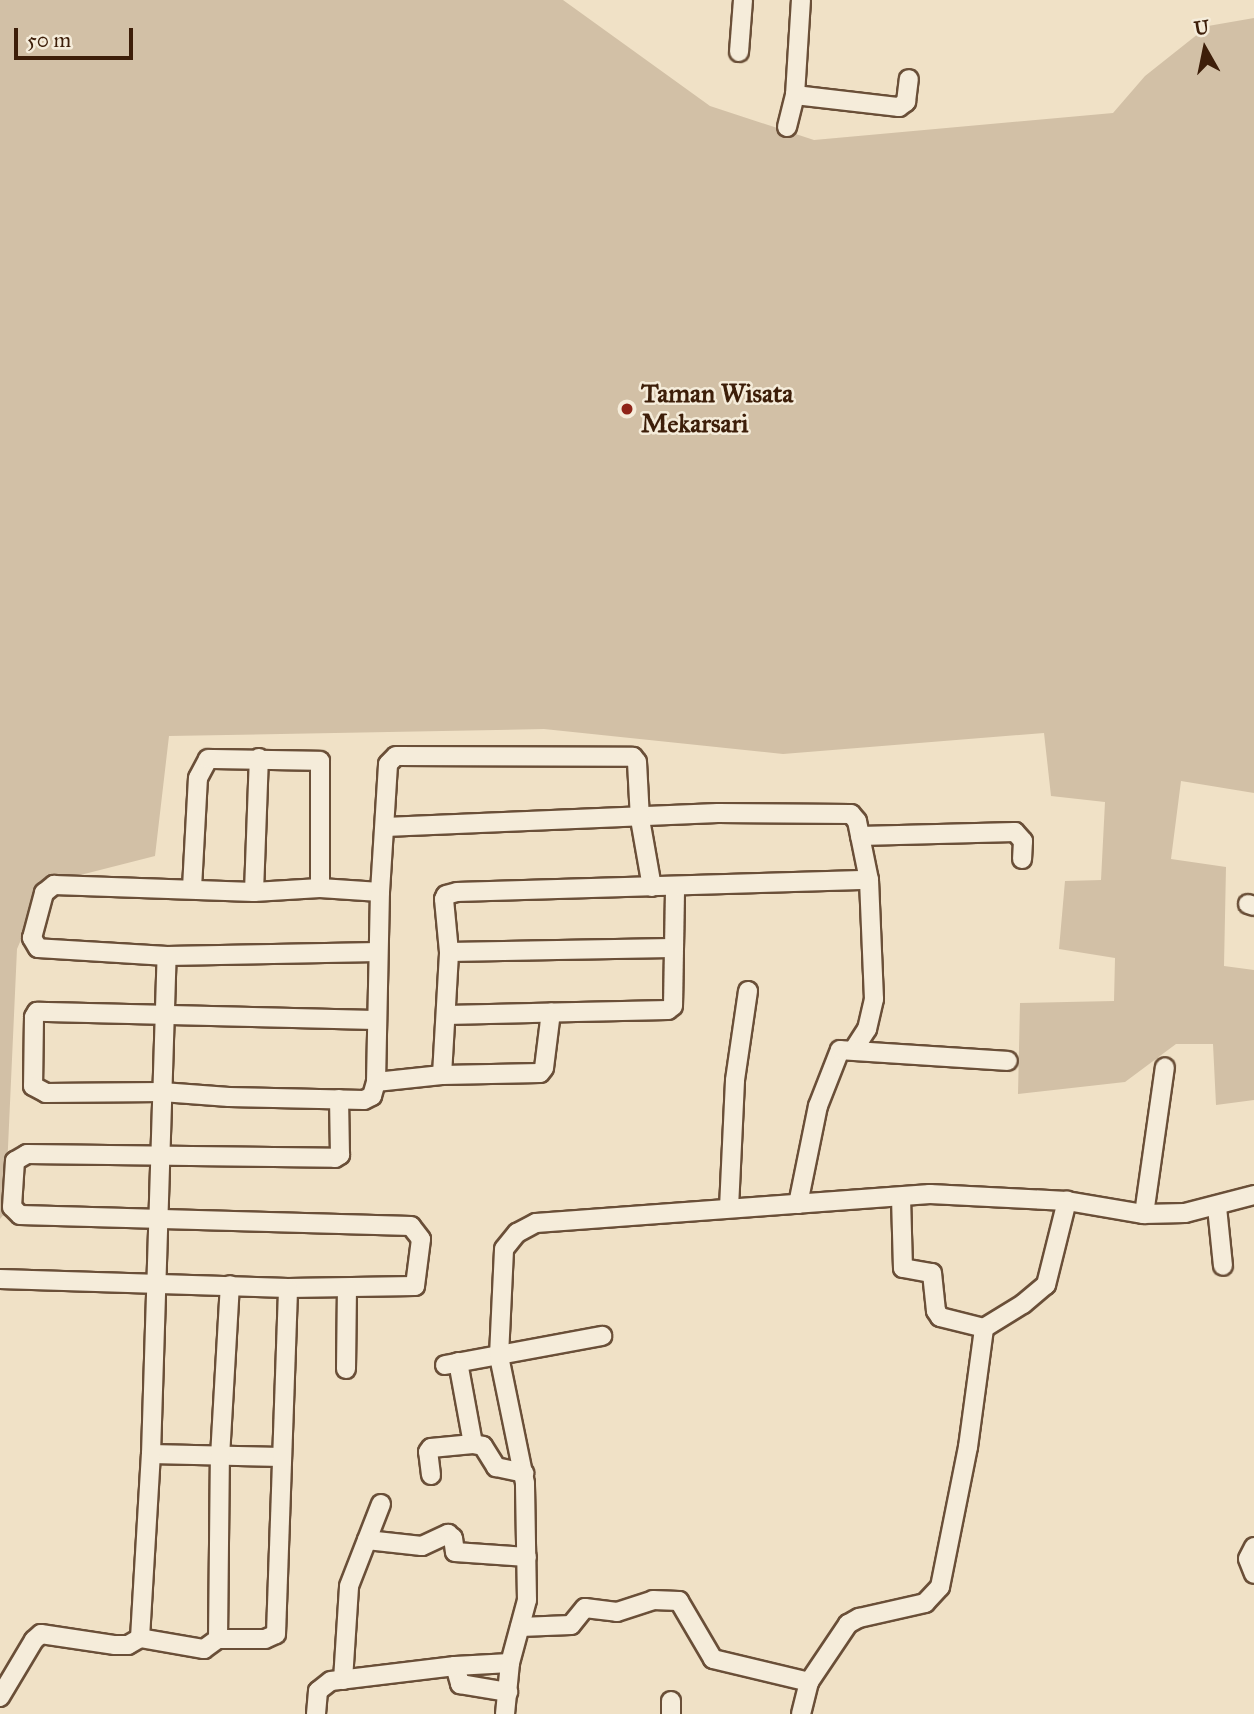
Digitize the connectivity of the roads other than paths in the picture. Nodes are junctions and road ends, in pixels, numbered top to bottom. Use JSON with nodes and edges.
{"nodes":[{"id":1,"x":743,"y":0,"type":"edge"},
{"id":2,"x":801,"y":0,"type":"edge"},
{"id":3,"x":739,"y":52,"type":"dead end"},
{"id":4,"x":909,"y":79,"type":"dead end"},
{"id":5,"x":794,"y":95,"type":"junction"},
{"id":6,"x":787,"y":127,"type":"dead end"},
{"id":7,"x":259,"y":758,"type":"junction"},
{"id":8,"x":640,"y":819,"type":"junction"},
{"id":9,"x":385,"y":827,"type":"junction"},
{"id":10,"x":860,"y":836,"type":"junction"},
{"id":11,"x":1022,"y":859,"type":"dead end"},
{"id":12,"x":869,"y":880,"type":"junction"},
{"id":13,"x":652,"y":887,"type":"junction"},
{"id":14,"x":675,"y":887,"type":"junction"},
{"id":15,"x":192,"y":888,"type":"junction"},
{"id":16,"x":320,"y":888,"type":"junction"},
{"id":17,"x":254,"y":892,"type":"junction"},
{"id":18,"x":380,"y":892,"type":"junction"},
{"id":19,"x":672,"y":948,"type":"junction"},
{"id":20,"x":378,"y":952,"type":"junction"},
{"id":21,"x":449,"y":952,"type":"junction"},
{"id":22,"x":167,"y":956,"type":"junction"},
{"id":23,"x":748,"y":990,"type":"dead end"},
{"id":24,"x":551,"y":1012,"type":"junction"},
{"id":25,"x":164,"y":1015,"type":"junction"},
{"id":26,"x":446,"y":1015,"type":"junction"},
{"id":27,"x":375,"y":1020,"type":"junction"},
{"id":28,"x":854,"y":1049,"type":"junction"},
{"id":29,"x":1008,"y":1061,"type":"dead end"},
{"id":30,"x":1165,"y":1067,"type":"dead end"},
{"id":31,"x":442,"y":1075,"type":"junction"},
{"id":32,"x":376,"y":1082,"type":"junction"},
{"id":33,"x":162,"y":1092,"type":"junction"},
{"id":34,"x":339,"y":1099,"type":"junction"},
{"id":35,"x":160,"y":1155,"type":"junction"},
{"id":36,"x":1254,"y":1195,"type":"edge"},
{"id":37,"x":901,"y":1197,"type":"junction"},
{"id":38,"x":1067,"y":1201,"type":"junction"},
{"id":39,"x":798,"y":1204,"type":"junction"},
{"id":40,"x":1217,"y":1207,"type":"junction"},
{"id":41,"x":729,"y":1208,"type":"junction"},
{"id":42,"x":1144,"y":1214,"type":"junction"},
{"id":43,"x":159,"y":1219,"type":"junction"},
{"id":44,"x":1223,"y":1266,"type":"dead end"},
{"id":45,"x":0,"y":1279,"type":"edge"},
{"id":46,"x":156,"y":1283,"type":"junction"},
{"id":47,"x":230,"y":1285,"type":"junction"},
{"id":48,"x":288,"y":1288,"type":"junction"},
{"id":49,"x":347,"y":1289,"type":"junction"},
{"id":50,"x":984,"y":1328,"type":"junction"},
{"id":51,"x":602,"y":1336,"type":"dead end"},
{"id":52,"x":499,"y":1356,"type":"junction"},
{"id":53,"x":346,"y":1369,"type":"dead end"},
{"id":54,"x":473,"y":1444,"type":"junction"},
{"id":55,"x":151,"y":1454,"type":"junction"},
{"id":56,"x":281,"y":1457,"type":"junction"},
{"id":57,"x":220,"y":1458,"type":"junction"},
{"id":58,"x":524,"y":1473,"type":"junction"},
{"id":59,"x":431,"y":1475,"type":"dead end"},
{"id":60,"x":381,"y":1504,"type":"dead end"},
{"id":61,"x":367,"y":1540,"type":"junction"},
{"id":62,"x":1254,"y":1547,"type":"edge"},
{"id":63,"x":527,"y":1557,"type":"junction"},
{"id":64,"x":1254,"y":1574,"type":"edge"},
{"id":65,"x":520,"y":1626,"type":"junction"},
{"id":66,"x":140,"y":1638,"type":"junction"},
{"id":67,"x":218,"y":1639,"type":"junction"},
{"id":68,"x":510,"y":1663,"type":"junction"},
{"id":69,"x":455,"y":1666,"type":"junction"},
{"id":70,"x":343,"y":1680,"type":"junction"},
{"id":71,"x":809,"y":1682,"type":"junction"},
{"id":72,"x":508,"y":1692,"type":"junction"},
{"id":73,"x":0,"y":1697,"type":"edge"},
{"id":74,"x":316,"y":1714,"type":"edge"},
{"id":75,"x":505,"y":1714,"type":"edge"},
{"id":76,"x":801,"y":1714,"type":"edge"}],
"edges":[{"from":1,"to":3,"type":"street"},
{"from":2,"to":5,"type":"street"},
{"from":4,"to":5,"type":"street"},
{"from":5,"to":6,"type":"street"},
{"from":7,"to":15,"type":"street"},
{"from":7,"to":16,"type":"street"},
{"from":7,"to":17,"type":"street"},
{"from":8,"to":9,"type":"street"},
{"from":8,"to":9,"type":"street"},
{"from":8,"to":10,"type":"street"},
{"from":8,"to":13,"type":"street"},
{"from":9,"to":18,"type":"street"},
{"from":10,"to":11,"type":"street"},
{"from":10,"to":12,"type":"street"},
{"from":12,"to":14,"type":"street"},
{"from":12,"to":28,"type":"street"},
{"from":13,"to":14,"type":"street"},
{"from":13,"to":21,"type":"street"},
{"from":14,"to":19,"type":"street"},
{"from":15,"to":17,"type":"street"},
{"from":15,"to":22,"type":"street"},
{"from":16,"to":17,"type":"street"},
{"from":16,"to":18,"type":"street"},
{"from":18,"to":20,"type":"street"},
{"from":19,"to":21,"type":"street"},
{"from":19,"to":24,"type":"street"},
{"from":20,"to":22,"type":"street"},
{"from":20,"to":27,"type":"street"},
{"from":21,"to":26,"type":"street"},
{"from":22,"to":25,"type":"street"},
{"from":23,"to":41,"type":"street"},
{"from":24,"to":26,"type":"street"},
{"from":24,"to":31,"type":"street"},
{"from":25,"to":27,"type":"street"},
{"from":25,"to":33,"type":"street"},
{"from":25,"to":33,"type":"street"},
{"from":26,"to":31,"type":"street"},
{"from":27,"to":32,"type":"street"},
{"from":28,"to":29,"type":"street"},
{"from":28,"to":39,"type":"street"},
{"from":30,"to":42,"type":"street"},
{"from":31,"to":32,"type":"street"},
{"from":32,"to":34,"type":"street"},
{"from":33,"to":34,"type":"street"},
{"from":33,"to":35,"type":"street"},
{"from":34,"to":35,"type":"street"},
{"from":35,"to":43,"type":"street"},
{"from":35,"to":43,"type":"street"},
{"from":36,"to":40,"type":"street"},
{"from":37,"to":38,"type":"street"},
{"from":37,"to":39,"type":"street"},
{"from":37,"to":50,"type":"street"},
{"from":38,"to":42,"type":"street"},
{"from":38,"to":50,"type":"street"},
{"from":39,"to":41,"type":"street"},
{"from":40,"to":42,"type":"street"},
{"from":40,"to":44,"type":"street"},
{"from":41,"to":52,"type":"street"},
{"from":43,"to":46,"type":"street"},
{"from":43,"to":49,"type":"street"},
{"from":45,"to":46,"type":"street"},
{"from":46,"to":47,"type":"street"},
{"from":46,"to":55,"type":"street"},
{"from":47,"to":48,"type":"street"},
{"from":47,"to":57,"type":"street"},
{"from":48,"to":49,"type":"street"},
{"from":48,"to":56,"type":"street"},
{"from":49,"to":53,"type":"street"},
{"from":50,"to":71,"type":"street"},
{"from":51,"to":52,"type":"street"},
{"from":52,"to":54,"type":"street"},
{"from":52,"to":58,"type":"street"},
{"from":54,"to":58,"type":"street"},
{"from":54,"to":59,"type":"street"},
{"from":55,"to":57,"type":"street"},
{"from":55,"to":66,"type":"street"},
{"from":56,"to":57,"type":"street"},
{"from":56,"to":67,"type":"street"},
{"from":57,"to":67,"type":"street"},
{"from":58,"to":63,"type":"street"},
{"from":60,"to":61,"type":"street"},
{"from":61,"to":63,"type":"street"},
{"from":61,"to":70,"type":"street"},
{"from":62,"to":64,"type":"street"},
{"from":63,"to":65,"type":"street"},
{"from":65,"to":68,"type":"street"},
{"from":65,"to":71,"type":"street"},
{"from":66,"to":67,"type":"street"},
{"from":66,"to":73,"type":"street"},
{"from":68,"to":69,"type":"street"},
{"from":68,"to":72,"type":"street"},
{"from":69,"to":70,"type":"street"},
{"from":69,"to":72,"type":"street"},
{"from":70,"to":74,"type":"street"},
{"from":71,"to":76,"type":"street"},
{"from":72,"to":75,"type":"street"}]}
